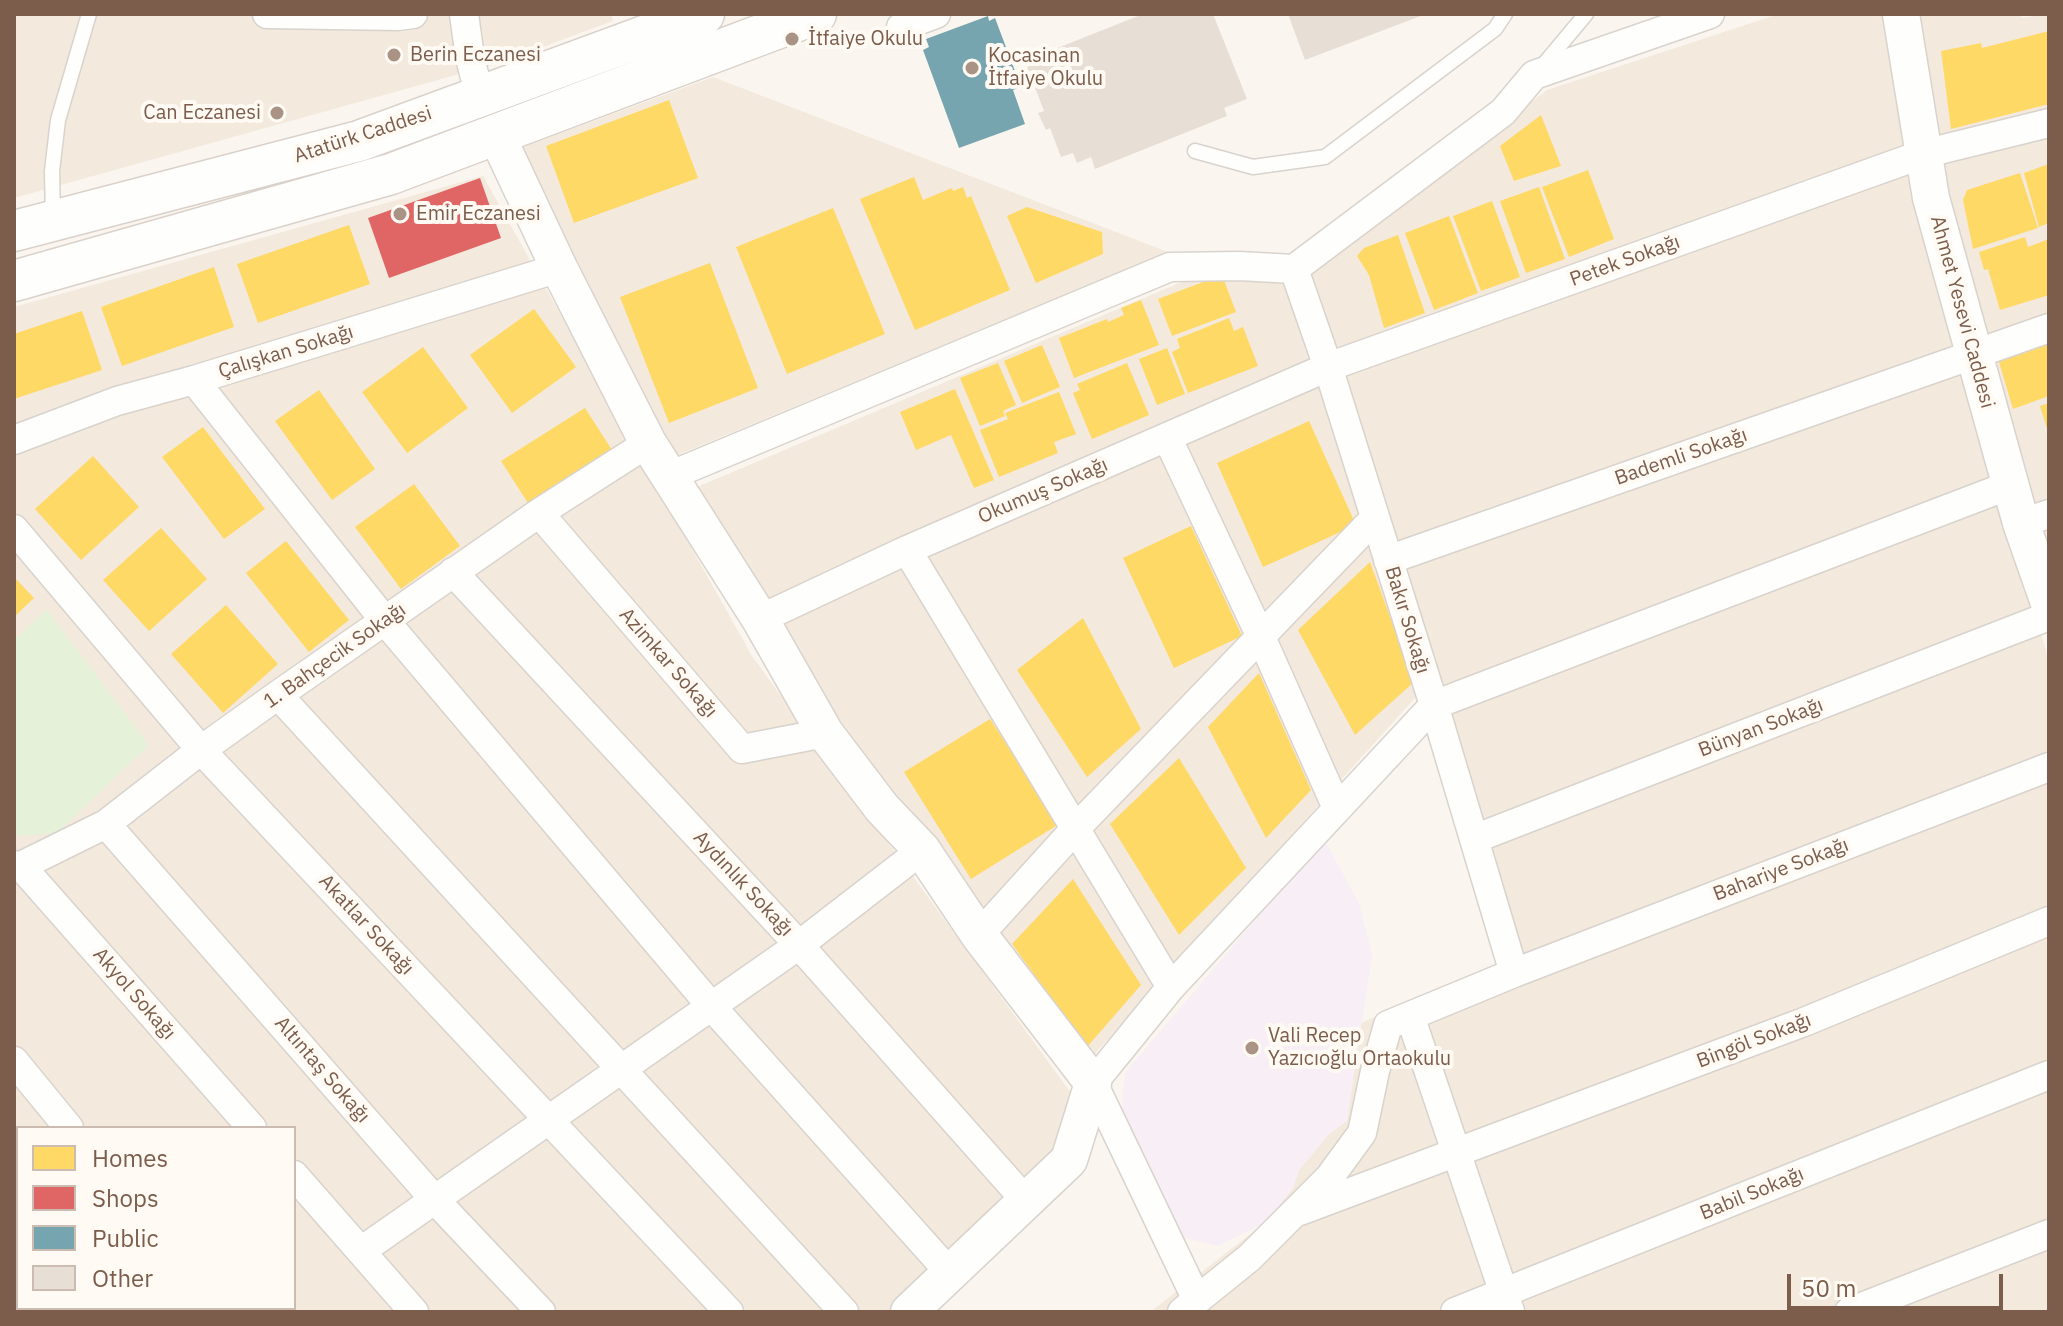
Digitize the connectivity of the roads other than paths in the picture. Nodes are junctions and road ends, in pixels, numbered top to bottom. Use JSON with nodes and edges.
{"nodes":[{"id":1,"x":89,"y":14,"type":"edge"},
{"id":2,"x":267,"y":14,"type":"edge"},
{"id":3,"x":413,"y":14,"type":"edge"},
{"id":4,"x":464,"y":14,"type":"edge"},
{"id":5,"x":704,"y":14,"type":"edge"},
{"id":6,"x":816,"y":14,"type":"edge"},
{"id":7,"x":936,"y":14,"type":"edge"},
{"id":8,"x":1505,"y":14,"type":"edge"},
{"id":9,"x":1586,"y":14,"type":"edge"},
{"id":10,"x":1710,"y":14,"type":"edge"},
{"id":11,"x":1901,"y":14,"type":"edge"},
{"id":12,"x":642,"y":25,"type":"edge"},
{"id":13,"x":901,"y":27,"type":"dead end"},
{"id":14,"x":1534,"y":75,"type":"junction"},
{"id":15,"x":480,"y":97,"type":"junction"},
{"id":16,"x":2049,"y":123,"type":"edge"},
{"id":17,"x":496,"y":134,"type":"junction"},
{"id":18,"x":1195,"y":151,"type":"dead end"},
{"id":19,"x":1923,"y":154,"type":"junction"},
{"id":20,"x":53,"y":221,"type":"junction"},
{"id":21,"x":14,"y":231,"type":"edge"},
{"id":22,"x":559,"y":268,"type":"junction"},
{"id":23,"x":1294,"y":269,"type":"junction"},
{"id":24,"x":14,"y":281,"type":"edge"},
{"id":25,"x":2049,"y":328,"type":"edge"},
{"id":26,"x":1973,"y":354,"type":"junction"},
{"id":27,"x":1328,"y":367,"type":"junction"},
{"id":28,"x":194,"y":380,"type":"junction"},
{"id":29,"x":1167,"y":437,"type":"junction"},
{"id":30,"x":14,"y":440,"type":"edge"},
{"id":31,"x":648,"y":443,"type":"junction"},
{"id":32,"x":667,"y":477,"type":"junction"},
{"id":33,"x":2010,"y":485,"type":"junction"},
{"id":34,"x":539,"y":513,"type":"junction"},
{"id":35,"x":1375,"y":518,"type":"junction"},
{"id":36,"x":2035,"y":518,"type":"edge"},
{"id":37,"x":14,"y":529,"type":"edge"},
{"id":38,"x":907,"y":550,"type":"junction"},
{"id":39,"x":1388,"y":560,"type":"junction"},
{"id":40,"x":453,"y":572,"type":"junction"},
{"id":41,"x":2049,"y":603,"type":"edge"},
{"id":42,"x":2049,"y":616,"type":"edge"},
{"id":43,"x":760,"y":619,"type":"junction"},
{"id":44,"x":385,"y":621,"type":"junction"},
{"id":45,"x":1261,"y":637,"type":"junction"},
{"id":46,"x":278,"y":695,"type":"junction"},
{"id":47,"x":1434,"y":705,"type":"junction"},
{"id":48,"x":825,"y":733,"type":"junction"},
{"id":49,"x":201,"y":750,"type":"junction"},
{"id":50,"x":2049,"y":767,"type":"edge"},
{"id":51,"x":1337,"y":808,"type":"junction"},
{"id":52,"x":106,"y":824,"type":"junction"},
{"id":53,"x":1076,"y":828,"type":"junction"},
{"id":54,"x":1474,"y":839,"type":"junction"},
{"id":55,"x":922,"y":850,"type":"junction"},
{"id":56,"x":18,"y":866,"type":"edge"},
{"id":57,"x":2049,"y":921,"type":"edge"},
{"id":58,"x":979,"y":935,"type":"junction"},
{"id":59,"x":799,"y":945,"type":"junction"},
{"id":60,"x":1514,"y":973,"type":"junction"},
{"id":61,"x":1171,"y":987,"type":"junction"},
{"id":62,"x":712,"y":1007,"type":"junction"},
{"id":63,"x":1410,"y":1016,"type":"junction"},
{"id":64,"x":14,"y":1061,"type":"edge"},
{"id":65,"x":622,"y":1070,"type":"junction"},
{"id":66,"x":2049,"y":1075,"type":"edge"},
{"id":67,"x":1093,"y":1083,"type":"junction"},
{"id":68,"x":550,"y":1119,"type":"junction"},
{"id":69,"x":67,"y":1126,"type":"edge"},
{"id":70,"x":250,"y":1126,"type":"edge"},
{"id":71,"x":1457,"y":1154,"type":"junction"},
{"id":72,"x":296,"y":1177,"type":"edge"},
{"id":73,"x":435,"y":1200,"type":"junction"},
{"id":74,"x":1026,"y":1201,"type":"junction"},
{"id":75,"x":1293,"y":1214,"type":"junction"},
{"id":76,"x":2049,"y":1234,"type":"edge"},
{"id":77,"x":361,"y":1251,"type":"junction"},
{"id":78,"x":950,"y":1273,"type":"junction"},
{"id":79,"x":1508,"y":1303,"type":"edge"},
{"id":80,"x":1190,"y":1306,"type":"edge"},
{"id":81,"x":414,"y":1312,"type":"edge"},
{"id":82,"x":541,"y":1312,"type":"edge"},
{"id":83,"x":729,"y":1312,"type":"edge"},
{"id":84,"x":844,"y":1312,"type":"edge"},
{"id":85,"x":909,"y":1312,"type":"edge"},
{"id":86,"x":1455,"y":1312,"type":"edge"},
{"id":87,"x":1849,"y":1312,"type":"edge"}],
"edges":[{"from":1,"to":20,"type":"lane"},
{"from":2,"to":3,"type":"street"},
{"from":4,"to":15,"type":"street"},
{"from":5,"to":12,"type":"main road","name":"Atatürk Caddesi"},
{"from":6,"to":17,"type":"main road"},
{"from":7,"to":13,"type":"street"},
{"from":8,"to":18,"type":"lane"},
{"from":9,"to":14,"type":"lane"},
{"from":10,"to":14,"type":"street"},
{"from":11,"to":19,"type":"street","name":"Ahmet Yesevi Caddesi"},
{"from":12,"to":15,"type":"main road","name":"Atatürk Caddesi"},
{"from":14,"to":23,"type":"street"},
{"from":15,"to":20,"type":"main road","name":"Atatürk Caddesi"},
{"from":16,"to":19,"type":"street","name":"Petek Sokağı"},
{"from":17,"to":22,"type":"street"},
{"from":17,"to":24,"type":"main road"},
{"from":19,"to":26,"type":"street","name":"Ahmet Yesevi Caddesi"},
{"from":19,"to":27,"type":"street","name":"Petek Sokağı"},
{"from":20,"to":21,"type":"main road","name":"Atatürk Caddesi"},
{"from":22,"to":28,"type":"street","name":"Çalışkan Sokağı"},
{"from":22,"to":31,"type":"street"},
{"from":23,"to":27,"type":"street","name":"Bakır Sokağı"},
{"from":23,"to":32,"type":"street"},
{"from":25,"to":26,"type":"street","name":"Bademli Sokağı"},
{"from":26,"to":33,"type":"street","name":"Ahmet Yesevi Caddesi"},
{"from":26,"to":39,"type":"street","name":"Bademli Sokağı"},
{"from":27,"to":29,"type":"street","name":"Okumuş Sokağı"},
{"from":27,"to":35,"type":"street","name":"Bakır Sokağı"},
{"from":28,"to":30,"type":"street","name":"Çalışkan Sokağı"},
{"from":28,"to":44,"type":"street"},
{"from":29,"to":38,"type":"street","name":"Okumuş Sokağı"},
{"from":29,"to":45,"type":"street"},
{"from":31,"to":32,"type":"street"},
{"from":31,"to":34,"type":"street","name":"1. Bahçecik Sokağı"},
{"from":32,"to":43,"type":"street"},
{"from":33,"to":36,"type":"street","name":"Ahmet Yesevi Caddesi"},
{"from":33,"to":47,"type":"street"},
{"from":34,"to":40,"type":"street","name":"1. Bahçecik Sokağı"},
{"from":34,"to":48,"type":"street","name":"Azimkar Sokağı"},
{"from":35,"to":39,"type":"street","name":"Bakır Sokağı"},
{"from":35,"to":45,"type":"street"},
{"from":36,"to":41,"type":"street","name":"Ahmet Yesevi Caddesi"},
{"from":37,"to":49,"type":"street","name":"Akatlar Sokağı"},
{"from":38,"to":43,"type":"street","name":"Okumuş Sokağı"},
{"from":38,"to":53,"type":"street"},
{"from":39,"to":47,"type":"street","name":"Bakır Sokağı"},
{"from":40,"to":44,"type":"street","name":"1. Bahçecik Sokağı"},
{"from":40,"to":59,"type":"street","name":"Aydınlık Sokağı"},
{"from":42,"to":54,"type":"street","name":"Bünyan Sokağı"},
{"from":43,"to":48,"type":"street"},
{"from":44,"to":46,"type":"street","name":"1. Bahçecik Sokağı"},
{"from":44,"to":62,"type":"street"},
{"from":45,"to":51,"type":"street"},
{"from":45,"to":53,"type":"street"},
{"from":46,"to":49,"type":"street","name":"1. Bahçecik Sokağı"},
{"from":46,"to":65,"type":"street"},
{"from":47,"to":51,"type":"street"},
{"from":47,"to":54,"type":"street","name":"Bakır Sokağı"},
{"from":48,"to":55,"type":"street"},
{"from":49,"to":52,"type":"street","name":"1. Bahçecik Sokağı"},
{"from":49,"to":68,"type":"street","name":"Akatlar Sokağı"},
{"from":50,"to":60,"type":"street","name":"Bahariye Sokağı"},
{"from":51,"to":61,"type":"street"},
{"from":52,"to":56,"type":"street","name":"1. Bahçecik Sokağı"},
{"from":52,"to":73,"type":"street","name":"Altıntaş Sokağı"},
{"from":53,"to":58,"type":"street"},
{"from":53,"to":61,"type":"street"},
{"from":54,"to":60,"type":"street","name":"Bakır Sokağı"},
{"from":55,"to":58,"type":"street"},
{"from":55,"to":59,"type":"street"},
{"from":56,"to":70,"type":"street","name":"Akyol Sokağı"},
{"from":57,"to":71,"type":"street","name":"Bingöl Sokağı"},
{"from":58,"to":67,"type":"street"},
{"from":59,"to":62,"type":"street"},
{"from":59,"to":74,"type":"street","name":"Aydınlık Sokağı"},
{"from":60,"to":63,"type":"street","name":"Bahariye Sokağı"},
{"from":61,"to":67,"type":"street"},
{"from":62,"to":65,"type":"street"},
{"from":62,"to":78,"type":"street"},
{"from":63,"to":71,"type":"street"},
{"from":63,"to":75,"type":"street"},
{"from":64,"to":69,"type":"street"},
{"from":65,"to":68,"type":"street"},
{"from":65,"to":84,"type":"street"},
{"from":66,"to":79,"type":"street","name":"Babil Sokağı"},
{"from":67,"to":74,"type":"street"},
{"from":67,"to":80,"type":"street"},
{"from":68,"to":73,"type":"street"},
{"from":68,"to":83,"type":"street","name":"Akatlar Sokağı"},
{"from":71,"to":75,"type":"street","name":"Bingöl Sokağı"},
{"from":71,"to":79,"type":"street"},
{"from":72,"to":77,"type":"street"},
{"from":73,"to":77,"type":"street"},
{"from":73,"to":82,"type":"street","name":"Altıntaş Sokağı"},
{"from":74,"to":78,"type":"street"},
{"from":75,"to":80,"type":"street"},
{"from":76,"to":87,"type":"street"},
{"from":77,"to":81,"type":"street"},
{"from":78,"to":85,"type":"street"},
{"from":79,"to":86,"type":"street","name":"Babil Sokağı"}]}
